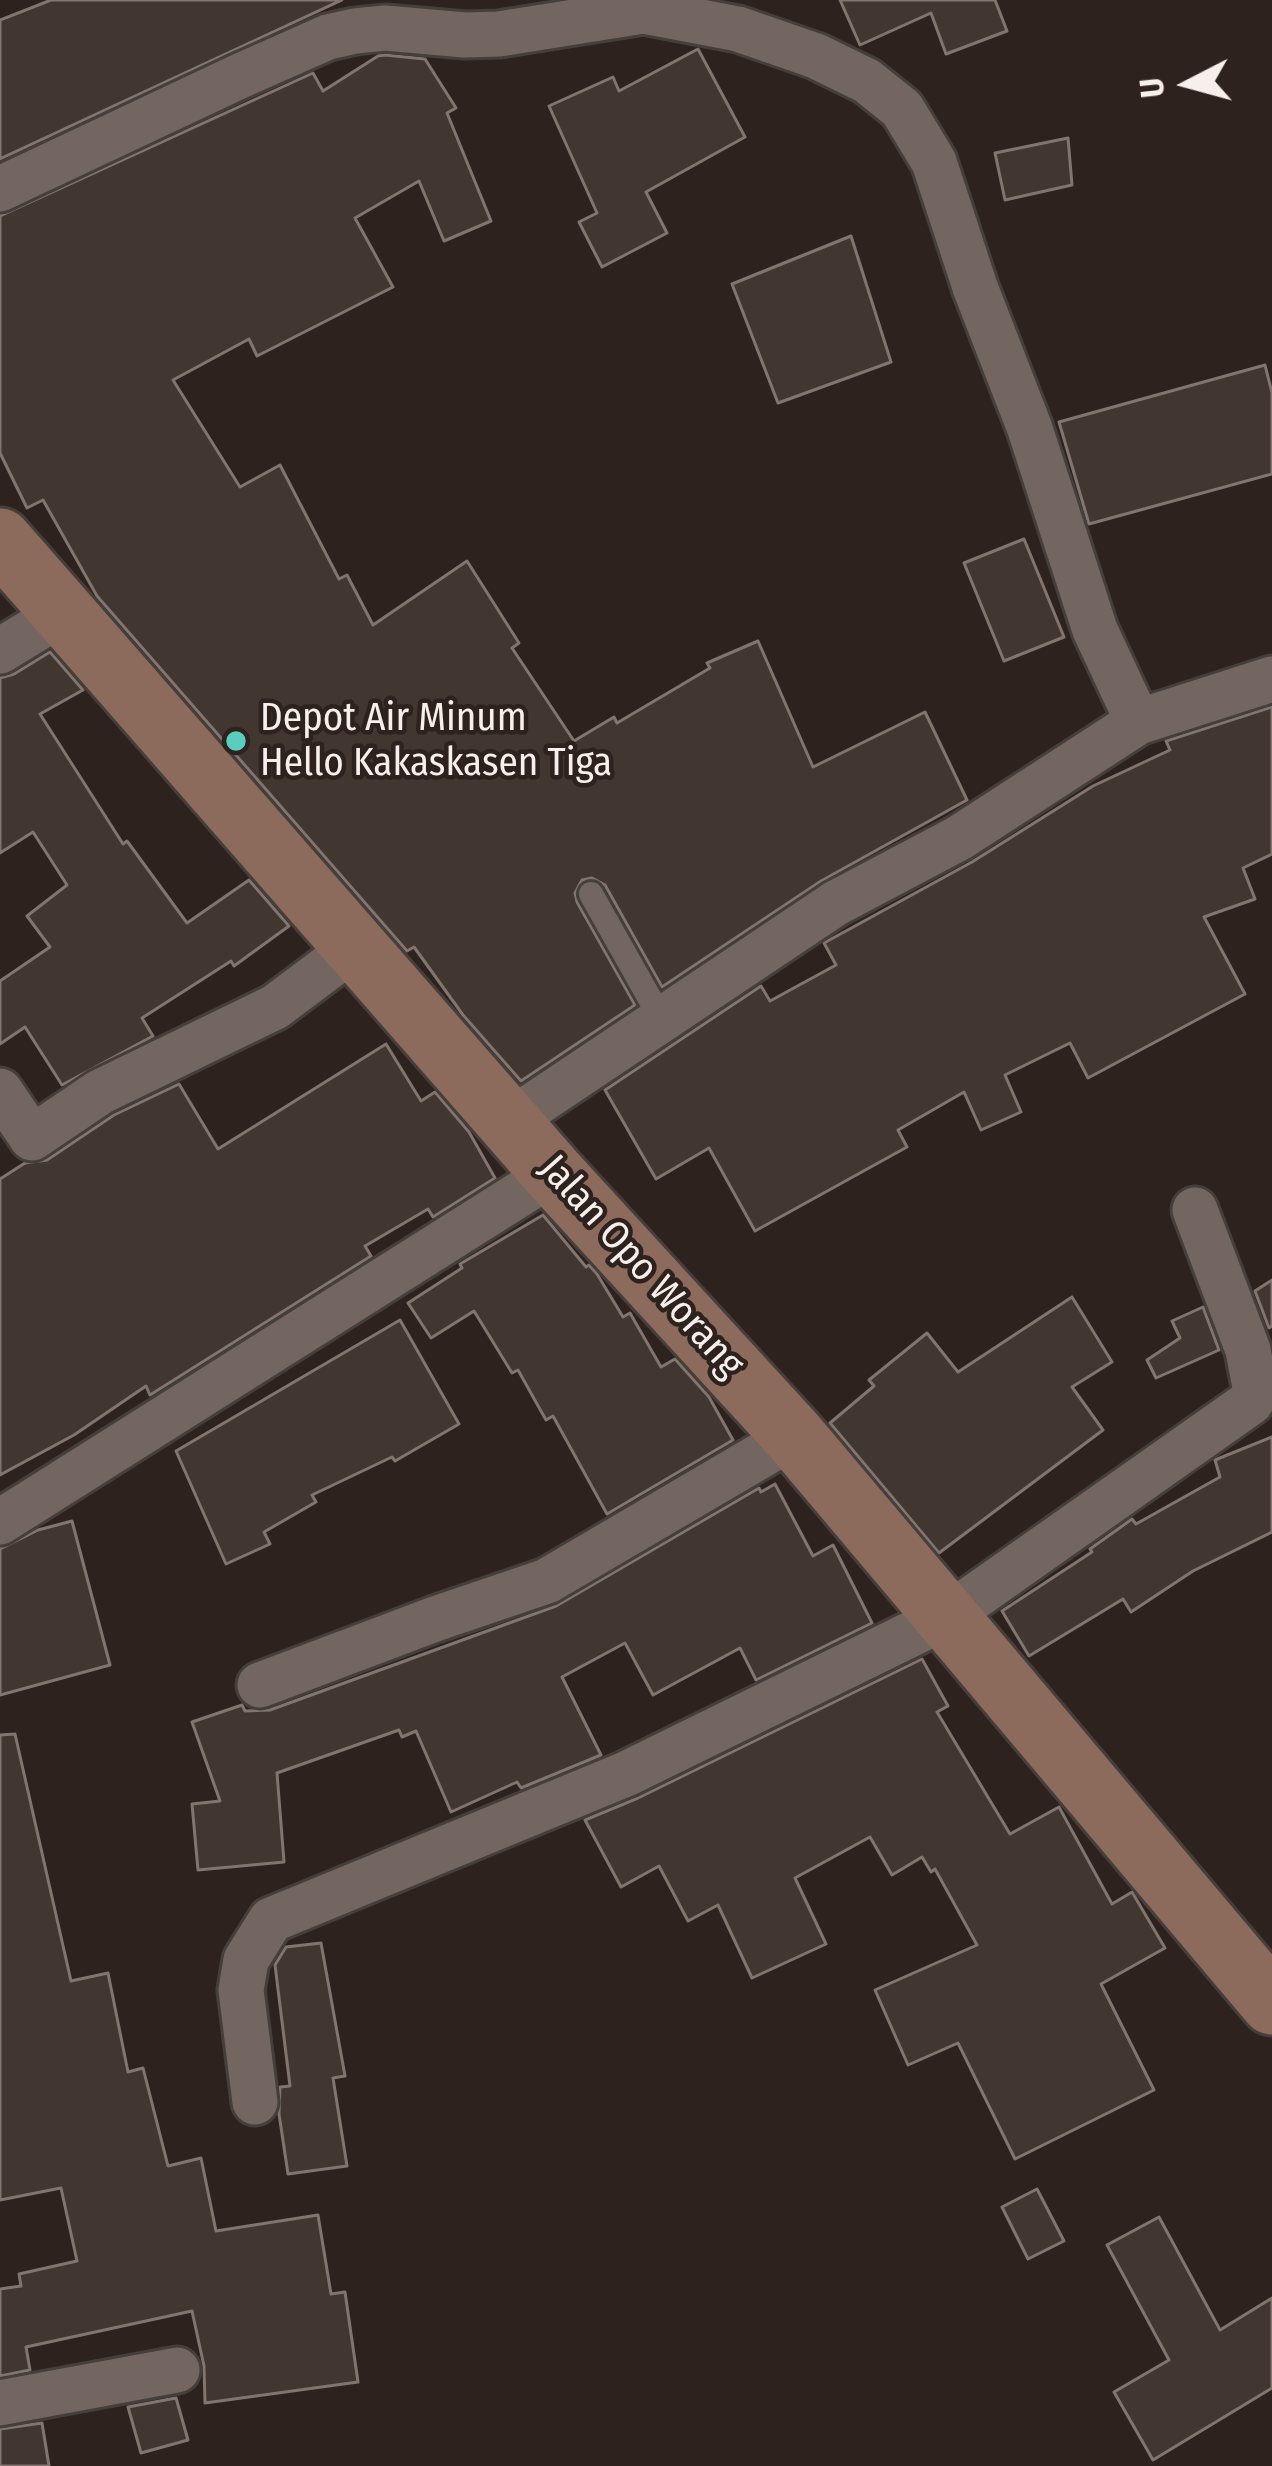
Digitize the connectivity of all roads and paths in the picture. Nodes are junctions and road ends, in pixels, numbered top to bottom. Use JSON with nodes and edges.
{"nodes":[{"id":1,"x":0,"y":189,"type":"edge"},
{"id":2,"x":0,"y":540,"type":"edge"},
{"id":3,"x":62,"y":614,"type":"junction"},
{"id":4,"x":0,"y":651,"type":"edge"},
{"id":5,"x":1272,"y":679,"type":"edge"},
{"id":6,"x":1138,"y":722,"type":"junction"},
{"id":7,"x":591,"y":894,"type":"dead end"},
{"id":8,"x":355,"y":947,"type":"junction"},
{"id":9,"x":662,"y":1020,"type":"junction"},
{"id":10,"x":0,"y":1091,"type":"edge"},
{"id":11,"x":510,"y":1120,"type":"junction"},
{"id":12,"x":554,"y":1173,"type":"junction"},
{"id":13,"x":1195,"y":1210,"type":"dead end"},
{"id":14,"x":794,"y":1436,"type":"junction"},
{"id":15,"x":0,"y":1522,"type":"edge"},
{"id":16,"x":946,"y":1617,"type":"junction"},
{"id":17,"x":260,"y":1685,"type":"dead end"},
{"id":18,"x":1272,"y":2003,"type":"edge"},
{"id":19,"x":255,"y":2102,"type":"dead end"},
{"id":20,"x":177,"y":2371,"type":"dead end"},
{"id":21,"x":0,"y":2403,"type":"edge"}],
"edges":[{"from":1,"to":6,"type":"street"},
{"from":2,"to":3,"type":"street","name":"Jalan Opo Worang"},
{"from":3,"to":4,"type":"street"},
{"from":3,"to":8,"type":"street","name":"Jalan Opo Worang"},
{"from":5,"to":6,"type":"street"},
{"from":6,"to":9,"type":"street"},
{"from":7,"to":9,"type":"lane"},
{"from":8,"to":10,"type":"street"},
{"from":8,"to":11,"type":"street","name":"Jalan Opo Worang"},
{"from":9,"to":11,"type":"street"},
{"from":11,"to":12,"type":"street","name":"Jalan Opo Worang"},
{"from":12,"to":14,"type":"street","name":"Jalan Opo Worang"},
{"from":12,"to":15,"type":"street"},
{"from":13,"to":16,"type":"street"},
{"from":14,"to":16,"type":"street","name":"Jalan Opo Worang"},
{"from":14,"to":17,"type":"street"},
{"from":16,"to":18,"type":"street","name":"Jalan Opo Worang"},
{"from":16,"to":19,"type":"street"},
{"from":20,"to":21,"type":"street"}]}
